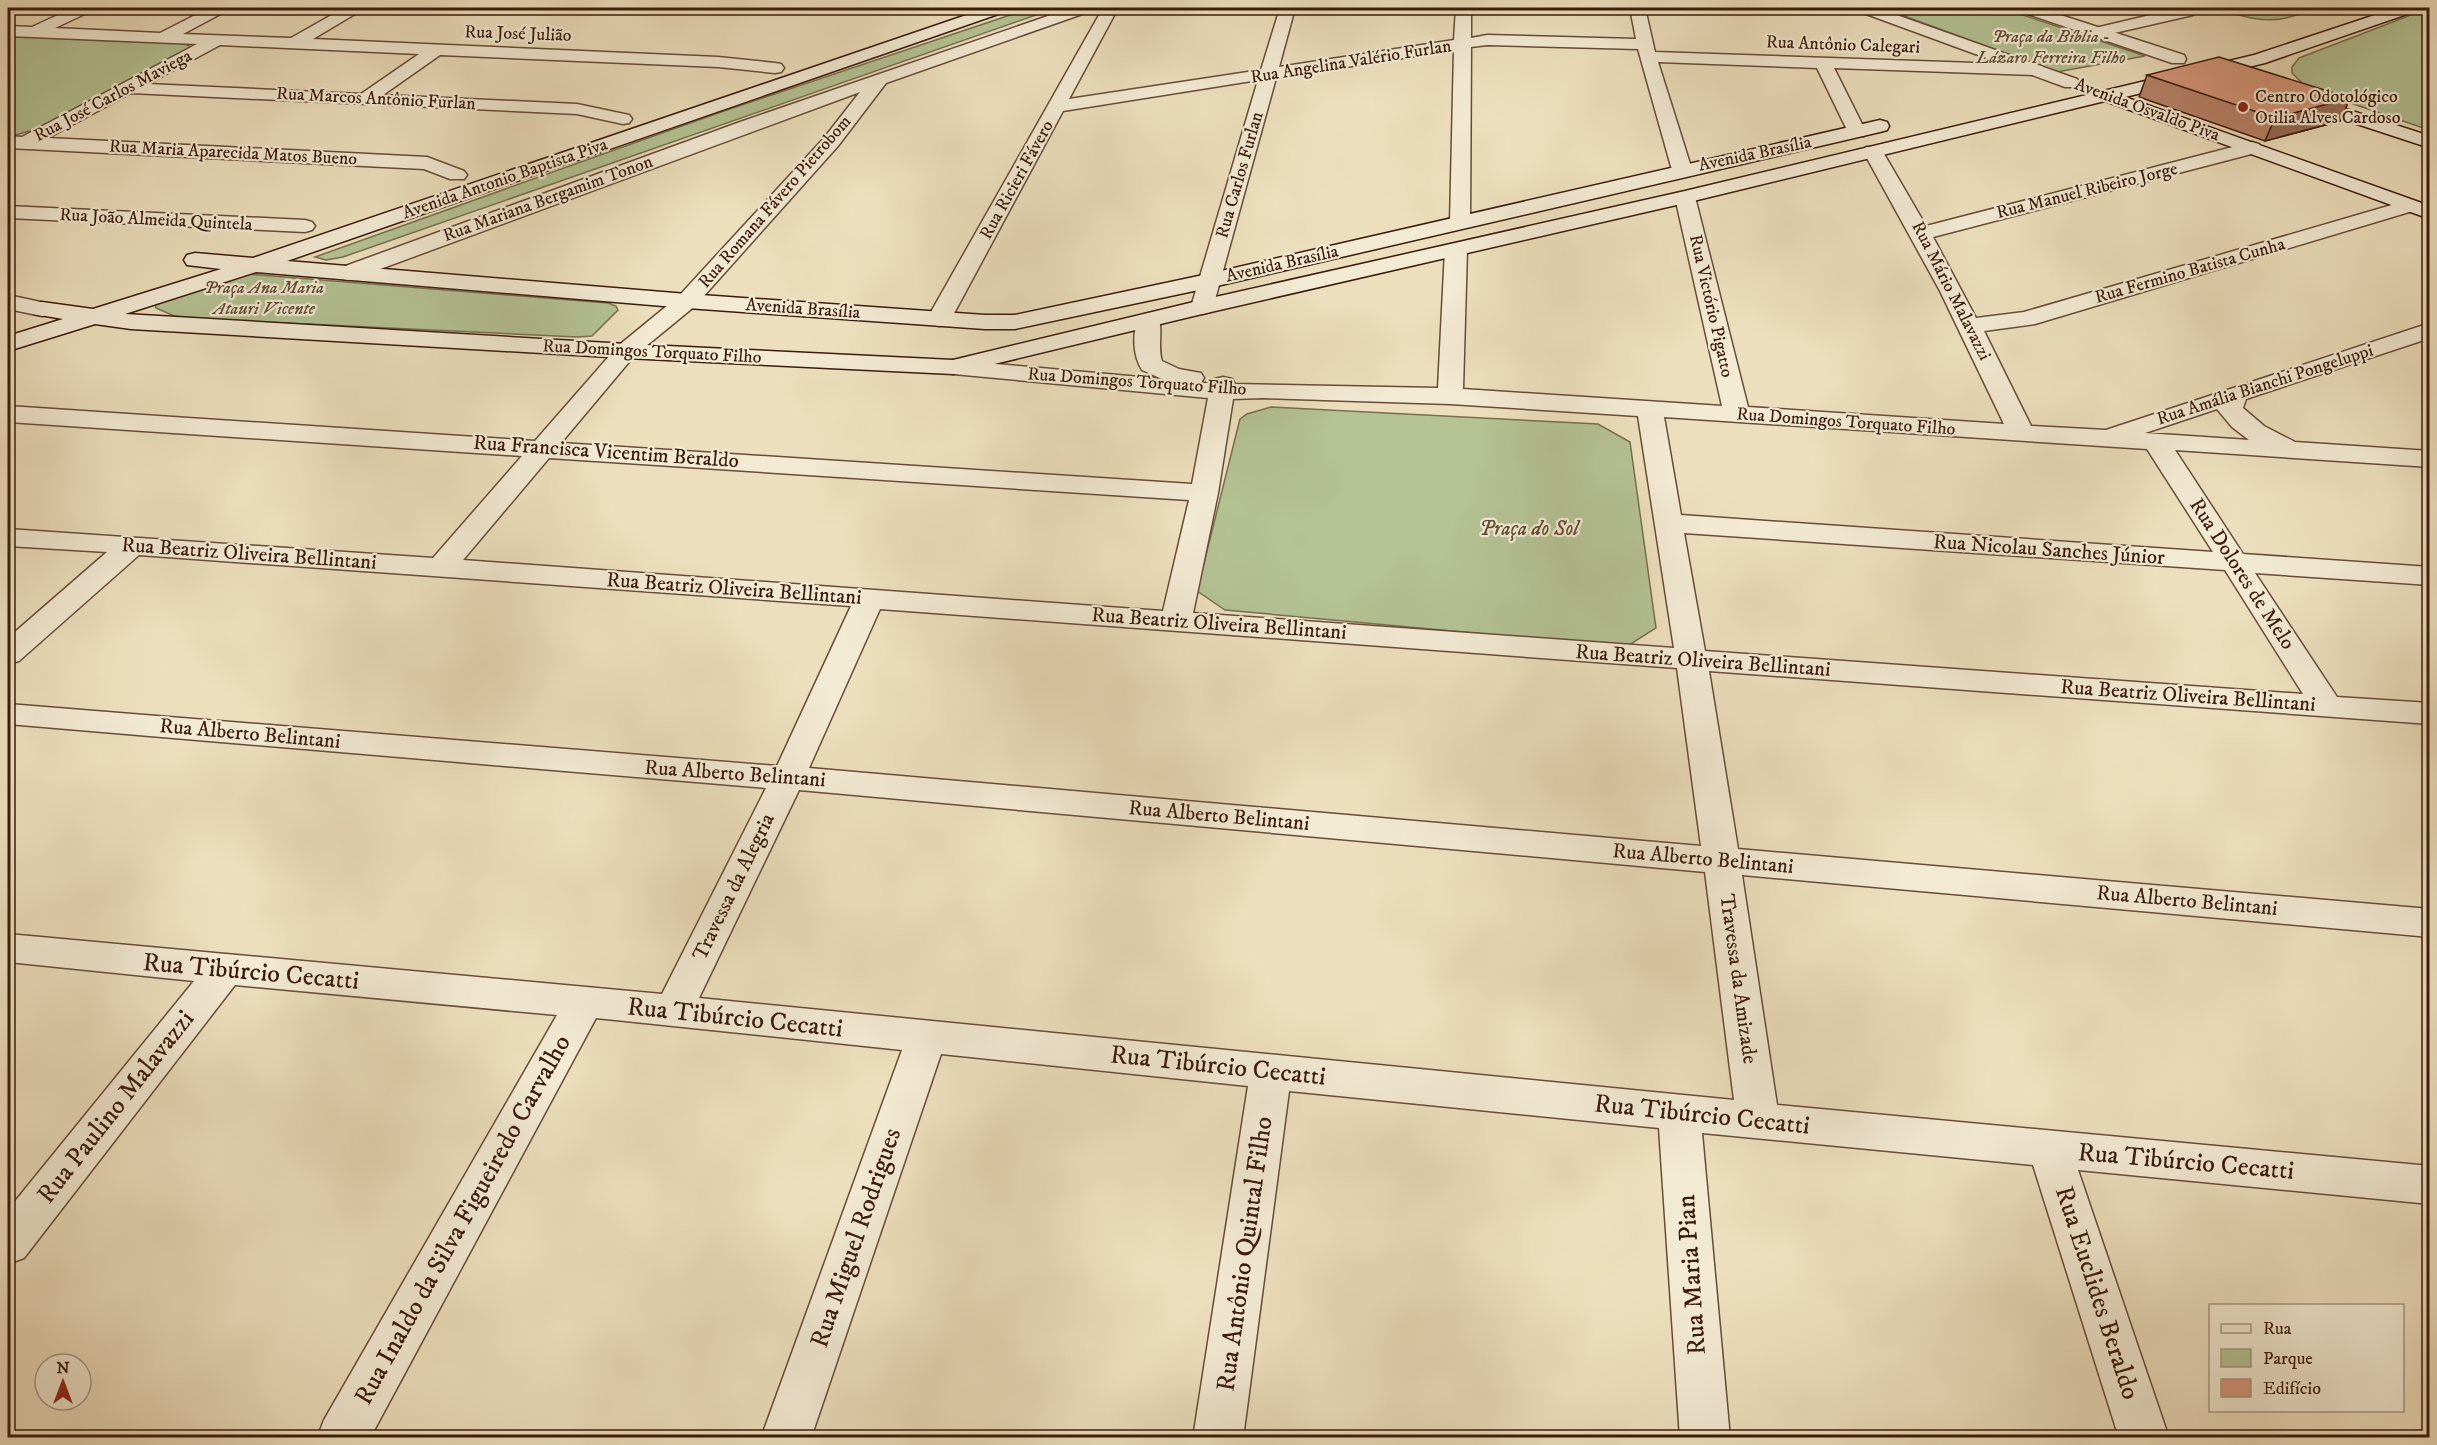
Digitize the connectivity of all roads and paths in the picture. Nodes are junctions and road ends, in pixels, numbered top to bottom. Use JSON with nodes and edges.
{"nodes":[{"id":1,"x":85,"y":8,"type":"edge"},
{"id":2,"x":220,"y":8,"type":"edge"},
{"id":3,"x":354,"y":8,"type":"edge"},
{"id":4,"x":957,"y":8,"type":"edge"},
{"id":5,"x":1001,"y":8,"type":"edge"},
{"id":6,"x":1085,"y":8,"type":"edge"},
{"id":7,"x":1110,"y":8,"type":"edge"},
{"id":8,"x":1287,"y":8,"type":"edge"},
{"id":9,"x":1463,"y":8,"type":"edge"},
{"id":10,"x":1638,"y":8,"type":"edge"},
{"id":11,"x":1864,"y":8,"type":"edge"},
{"id":12,"x":2025,"y":8,"type":"edge"},
{"id":13,"x":2187,"y":8,"type":"edge"},
{"id":14,"x":2410,"y":8,"type":"edge"},
{"id":15,"x":8,"y":31,"type":"edge"},
{"id":16,"x":1018,"y":31,"type":"junction"},
{"id":17,"x":34,"y":32,"type":"junction"},
{"id":18,"x":1060,"y":32,"type":"dead end"},
{"id":19,"x":2097,"y":32,"type":"junction"},
{"id":20,"x":878,"y":34,"type":"junction"},
{"id":21,"x":164,"y":38,"type":"junction"},
{"id":22,"x":218,"y":40,"type":"junction"},
{"id":23,"x":903,"y":41,"type":"junction"},
{"id":24,"x":295,"y":43,"type":"junction"},
{"id":25,"x":1464,"y":44,"type":"junction"},
{"id":26,"x":437,"y":50,"type":"junction"},
{"id":27,"x":1647,"y":50,"type":"junction"},
{"id":28,"x":2184,"y":57,"type":"junction"},
{"id":29,"x":1823,"y":63,"type":"junction"},
{"id":30,"x":2149,"y":66,"type":"dead end"},
{"id":31,"x":775,"y":68,"type":"junction"},
{"id":32,"x":2212,"y":70,"type":"junction"},
{"id":33,"x":1269,"y":74,"type":"junction"},
{"id":34,"x":880,"y":79,"type":"junction"},
{"id":35,"x":2239,"y":79,"type":"edge"},
{"id":36,"x":2037,"y":81,"type":"junction"},
{"id":37,"x":127,"y":88,"type":"junction"},
{"id":38,"x":2284,"y":94,"type":"edge"},
{"id":39,"x":2107,"y":96,"type":"junction"},
{"id":40,"x":366,"y":98,"type":"junction"},
{"id":41,"x":1058,"y":106,"type":"junction"},
{"id":42,"x":623,"y":119,"type":"junction"},
{"id":43,"x":1902,"y":122,"type":"dead end"},
{"id":44,"x":747,"y":126,"type":"junction"},
{"id":45,"x":1857,"y":132,"type":"junction"},
{"id":46,"x":818,"y":133,"type":"junction"},
{"id":47,"x":17,"y":142,"type":"edge"},
{"id":48,"x":2430,"y":142,"type":"edge"},
{"id":49,"x":2252,"y":148,"type":"junction"},
{"id":50,"x":1874,"y":151,"type":"junction"},
{"id":51,"x":8,"y":153,"type":"edge"},
{"id":52,"x":523,"y":153,"type":"dead end"},
{"id":53,"x":479,"y":168,"type":"dead end"},
{"id":54,"x":1682,"y":170,"type":"junction"},
{"id":55,"x":457,"y":175,"type":"junction"},
{"id":56,"x":424,"y":186,"type":"dead end"},
{"id":57,"x":1685,"y":197,"type":"junction"},
{"id":58,"x":2419,"y":210,"type":"edge"},
{"id":59,"x":8,"y":212,"type":"edge"},
{"id":60,"x":327,"y":218,"type":"dead end"},
{"id":61,"x":1460,"y":222,"type":"junction"},
{"id":62,"x":305,"y":226,"type":"junction"},
{"id":63,"x":1922,"y":233,"type":"junction"},
{"id":64,"x":1456,"y":250,"type":"junction"},
{"id":65,"x":195,"y":260,"type":"junction"},
{"id":66,"x":255,"y":265,"type":"junction"},
{"id":67,"x":173,"y":267,"type":"dead end"},
{"id":68,"x":348,"y":273,"type":"junction"},
{"id":69,"x":1208,"y":281,"type":"junction"},
{"id":70,"x":8,"y":302,"type":"edge"},
{"id":71,"x":687,"y":302,"type":"junction"},
{"id":72,"x":86,"y":306,"type":"junction"},
{"id":73,"x":1202,"y":307,"type":"junction"},
{"id":74,"x":42,"y":309,"type":"junction"},
{"id":75,"x":939,"y":318,"type":"junction"},
{"id":76,"x":8,"y":321,"type":"edge"},
{"id":77,"x":1149,"y":321,"type":"junction"},
{"id":78,"x":1970,"y":325,"type":"junction"},
{"id":79,"x":2430,"y":330,"type":"edge"},
{"id":80,"x":8,"y":344,"type":"edge"},
{"id":81,"x":626,"y":351,"type":"junction"},
{"id":82,"x":953,"y":367,"type":"junction"},
{"id":83,"x":1223,"y":388,"type":"junction"},
{"id":84,"x":1450,"y":396,"type":"junction"},
{"id":85,"x":2234,"y":397,"type":"junction"},
{"id":86,"x":1650,"y":411,"type":"junction"},
{"id":87,"x":8,"y":414,"type":"edge"},
{"id":88,"x":1737,"y":415,"type":"junction"},
{"id":89,"x":2022,"y":434,"type":"junction"},
{"id":90,"x":2100,"y":439,"type":"junction"},
{"id":91,"x":2157,"y":443,"type":"junction"},
{"id":92,"x":543,"y":447,"type":"junction"},
{"id":93,"x":2292,"y":451,"type":"junction"},
{"id":94,"x":2430,"y":459,"type":"edge"},
{"id":95,"x":1204,"y":493,"type":"junction"},
{"id":96,"x":1668,"y":523,"type":"junction"},
{"id":97,"x":8,"y":537,"type":"edge"},
{"id":98,"x":132,"y":546,"type":"junction"},
{"id":99,"x":2235,"y":563,"type":"junction"},
{"id":100,"x":441,"y":567,"type":"junction"},
{"id":101,"x":2430,"y":576,"type":"edge"},
{"id":102,"x":869,"y":600,"type":"junction"},
{"id":103,"x":1176,"y":620,"type":"junction"},
{"id":104,"x":8,"y":654,"type":"edge"},
{"id":105,"x":1690,"y":661,"type":"junction"},
{"id":106,"x":2326,"y":705,"type":"junction"},
{"id":107,"x":8,"y":714,"type":"edge"},
{"id":108,"x":2430,"y":714,"type":"edge"},
{"id":109,"x":788,"y":778,"type":"junction"},
{"id":110,"x":1721,"y":860,"type":"junction"},
{"id":111,"x":2430,"y":923,"type":"edge"},
{"id":112,"x":8,"y":948,"type":"edge"},
{"id":113,"x":224,"y":971,"type":"junction"},
{"id":114,"x":585,"y":1002,"type":"junction"},
{"id":115,"x":673,"y":1011,"type":"junction"},
{"id":116,"x":926,"y":1039,"type":"junction"},
{"id":117,"x":1271,"y":1071,"type":"junction"},
{"id":118,"x":1679,"y":1113,"type":"junction"},
{"id":119,"x":1758,"y":1120,"type":"junction"},
{"id":120,"x":2049,"y":1149,"type":"junction"},
{"id":121,"x":2430,"y":1185,"type":"edge"},
{"id":122,"x":8,"y":1244,"type":"edge"},
{"id":123,"x":342,"y":1437,"type":"edge"},
{"id":124,"x":786,"y":1437,"type":"edge"},
{"id":125,"x":1218,"y":1437,"type":"edge"},
{"id":126,"x":1705,"y":1437,"type":"edge"},
{"id":127,"x":2144,"y":1437,"type":"edge"}],
"edges":[{"from":1,"to":17,"type":"street"},
{"from":2,"to":21,"type":"street"},
{"from":3,"to":24,"type":"street"},
{"from":4,"to":20,"type":"street","name":"Avenida Antonio Baptista Piva"},
{"from":5,"to":23,"type":"street","name":"Avenida Antonio Baptista Piva"},
{"from":6,"to":16,"type":"street","name":"Rua Mariana Bergamim Tonon"},
{"from":7,"to":41,"type":"street","name":"Rua Ricieri Fávero"},
{"from":8,"to":33,"type":"street","name":"Rua Carlos Furlan"},
{"from":9,"to":25,"type":"street"},
{"from":10,"to":27,"type":"street"},
{"from":11,"to":36,"type":"street"},
{"from":12,"to":19,"type":"street"},
{"from":13,"to":19,"type":"street"},
{"from":14,"to":32,"type":"street","name":"Avenida Brasília"},
{"from":15,"to":17,"type":"street","name":"Rua José Julião"},
{"from":16,"to":18,"type":"street"},
{"from":16,"to":34,"type":"street","name":"Rua Mariana Bergamim Tonon"},
{"from":17,"to":21,"type":"street","name":"Rua José Julião"},
{"from":19,"to":28,"type":"street"},
{"from":20,"to":23,"type":"street"},
{"from":20,"to":31,"type":"street","name":"Avenida Antonio Baptista Piva"},
{"from":21,"to":22,"type":"street","name":"Rua José Julião"},
{"from":22,"to":24,"type":"street","name":"Rua José Julião"},
{"from":22,"to":37,"type":"street","name":"Rua José Carlos Maviega"},
{"from":23,"to":66,"type":"street","name":"Avenida Antonio Baptista Piva"},
{"from":24,"to":26,"type":"street","name":"Rua José Julião"},
{"from":25,"to":27,"type":"street","name":"Rua Angelina Valério Furlan"},
{"from":25,"to":33,"type":"street","name":"Rua Angelina Valério Furlan"},
{"from":25,"to":61,"type":"street"},
{"from":26,"to":31,"type":"street","name":"Rua José Julião"},
{"from":26,"to":40,"type":"street"},
{"from":27,"to":29,"type":"street","name":"Rua Antônio Calegari"},
{"from":27,"to":54,"type":"street"},
{"from":28,"to":30,"type":"street"},
{"from":28,"to":32,"type":"street"},
{"from":29,"to":36,"type":"street","name":"Rua Antônio Calegari"},
{"from":29,"to":45,"type":"street"},
{"from":31,"to":42,"type":"street","name":"Avenida Antonio Baptista Piva"},
{"from":32,"to":35,"type":"street"},
{"from":32,"to":39,"type":"street","name":"Avenida Brasília"},
{"from":33,"to":41,"type":"street","name":"Rua Angelina Valério Furlan"},
{"from":33,"to":69,"type":"street","name":"Rua Carlos Furlan"},
{"from":34,"to":44,"type":"street","name":"Rua Mariana Bergamim Tonon"},
{"from":34,"to":46,"type":"street","name":"Rua Romana Fávero Pietrobom"},
{"from":36,"to":39,"type":"street","name":"Avenida Osvaldo Piva"},
{"from":37,"to":40,"type":"street","name":"Rua Marcos Antônio Furlan"},
{"from":37,"to":47,"type":"street","name":"Rua José Carlos Maviega"},
{"from":38,"to":48,"type":"street"},
{"from":39,"to":49,"type":"street","name":"Avenida Osvaldo Piva"},
{"from":39,"to":50,"type":"street","name":"Avenida Brasília"},
{"from":40,"to":42,"type":"street","name":"Rua Marcos Antônio Furlan"},
{"from":41,"to":75,"type":"street","name":"Rua Ricieri Fávero"},
{"from":42,"to":52,"type":"street","name":"Avenida Antonio Baptista Piva"},
{"from":43,"to":45,"type":"street","name":"Avenida Brasília"},
{"from":44,"to":46,"type":"street","name":"Rua Mariana Bergamim Tonon"},
{"from":44,"to":68,"type":"street","name":"Rua Mariana Bergamim Tonon"},
{"from":45,"to":54,"type":"street","name":"Avenida Brasília"},
{"from":46,"to":71,"type":"street","name":"Rua Romana Fávero Pietrobom"},
{"from":47,"to":51,"type":"street","name":"Rua José Carlos Maviega"},
{"from":47,"to":55,"type":"street","name":"Rua Maria Aparecida Matos Bueno"},
{"from":49,"to":58,"type":"street","name":"Avenida Osvaldo Piva"},
{"from":49,"to":63,"type":"street","name":"Rua Manuel Ribeiro Jorge"},
{"from":50,"to":57,"type":"street","name":"Avenida Brasília"},
{"from":50,"to":63,"type":"street","name":"Rua Mário Malavazzi"},
{"from":53,"to":55,"type":"street","name":"Avenida Antonio Baptista Piva"},
{"from":54,"to":61,"type":"street","name":"Avenida Brasília"},
{"from":55,"to":56,"type":"street","name":"Avenida Antonio Baptista Piva"},
{"from":57,"to":64,"type":"street","name":"Avenida Brasília"},
{"from":57,"to":88,"type":"street","name":"Rua Victório Pigatto"},
{"from":58,"to":78,"type":"street","name":"Rua Fermino Batista Cunha"},
{"from":59,"to":62,"type":"street","name":"Rua João Almeida Quintela"},
{"from":60,"to":62,"type":"street"},
{"from":61,"to":69,"type":"street","name":"Avenida Brasília"},
{"from":62,"to":65,"type":"street"},
{"from":63,"to":78,"type":"street","name":"Rua Mário Malavazzi"},
{"from":64,"to":73,"type":"street","name":"Avenida Brasília"},
{"from":64,"to":84,"type":"street"},
{"from":65,"to":66,"type":"street","name":"Avenida Brasília"},
{"from":65,"to":67,"type":"street"},
{"from":66,"to":68,"type":"street","name":"Avenida Brasília"},
{"from":66,"to":72,"type":"street","name":"Avenida Antonio Baptista Piva"},
{"from":68,"to":71,"type":"street","name":"Avenida Brasília"},
{"from":69,"to":73,"type":"street","name":"Rua Carlos Furlan"},
{"from":69,"to":75,"type":"street","name":"Avenida Brasília"},
{"from":70,"to":74,"type":"street","name":"Rua Domingos Torquato Filho"},
{"from":71,"to":75,"type":"street","name":"Avenida Brasília"},
{"from":71,"to":81,"type":"street","name":"Rua Romana Fávero Pietrobom"},
{"from":72,"to":74,"type":"street","name":"Rua Domingos Torquato Filho"},
{"from":72,"to":80,"type":"street","name":"Avenida Antonio Baptista Piva"},
{"from":72,"to":81,"type":"street","name":"Rua Domingos Torquato Filho"},
{"from":73,"to":77,"type":"street","name":"Avenida Brasília"},
{"from":74,"to":76,"type":"street"},
{"from":77,"to":82,"type":"street","name":"Avenida Brasília"},
{"from":77,"to":83,"type":"street","name":"Rua Domingos Torquato Filho"},
{"from":78,"to":89,"type":"street","name":"Rua Mário Malavazzi"},
{"from":79,"to":85,"type":"street","name":"Rua Amália Bianchi Pongeluppi"},
{"from":81,"to":82,"type":"street","name":"Rua Domingos Torquato Filho"},
{"from":81,"to":92,"type":"street","name":"Rua Romana Fávero Pietrobom"},
{"from":82,"to":83,"type":"street","name":"Rua Domingos Torquato Filho"},
{"from":83,"to":84,"type":"street","name":"Rua Domingos Torquato Filho"},
{"from":83,"to":95,"type":"street"},
{"from":84,"to":86,"type":"street","name":"Rua Domingos Torquato Filho"},
{"from":85,"to":90,"type":"street","name":"Rua Amália Bianchi Pongeluppi"},
{"from":85,"to":93,"type":"street"},
{"from":86,"to":88,"type":"street","name":"Rua Domingos Torquato Filho"},
{"from":86,"to":96,"type":"street","name":"Travessa da Amizade"},
{"from":87,"to":92,"type":"street","name":"Rua Francisca Vicentim Beraldo"},
{"from":88,"to":89,"type":"street","name":"Rua Domingos Torquato Filho"},
{"from":89,"to":90,"type":"street","name":"Rua Domingos Torquato Filho"},
{"from":90,"to":91,"type":"street","name":"Rua Domingos Torquato Filho"},
{"from":91,"to":93,"type":"street","name":"Rua Domingos Torquato Filho"},
{"from":91,"to":99,"type":"street","name":"Rua Dolores de Melo"},
{"from":92,"to":95,"type":"street","name":"Rua Francisca Vicentim Beraldo"},
{"from":92,"to":100,"type":"street","name":"Rua Romana Fávero Pietrobom"},
{"from":93,"to":94,"type":"street","name":"Rua Domingos Torquato Filho"},
{"from":95,"to":103,"type":"street"},
{"from":96,"to":99,"type":"street","name":"Rua Nicolau Sanches Júnior"},
{"from":96,"to":105,"type":"street","name":"Travessa da Amizade"},
{"from":97,"to":98,"type":"street","name":"Rua Beatriz Oliveira Bellintani"},
{"from":98,"to":100,"type":"street","name":"Rua Beatriz Oliveira Bellintani"},
{"from":98,"to":104,"type":"street"},
{"from":99,"to":101,"type":"street","name":"Rua Nicolau Sanches Júnior"},
{"from":99,"to":106,"type":"street","name":"Rua Dolores de Melo"},
{"from":100,"to":102,"type":"street","name":"Rua Beatriz Oliveira Bellintani"},
{"from":102,"to":103,"type":"street","name":"Rua Beatriz Oliveira Bellintani"},
{"from":102,"to":109,"type":"street","name":"Travessa da Alegria"},
{"from":103,"to":105,"type":"street","name":"Rua Beatriz Oliveira Bellintani"},
{"from":105,"to":106,"type":"street","name":"Rua Beatriz Oliveira Bellintani"},
{"from":105,"to":110,"type":"street","name":"Travessa da Amizade"},
{"from":106,"to":108,"type":"street","name":"Rua Beatriz Oliveira Bellintani"},
{"from":107,"to":109,"type":"street","name":"Rua Alberto Belintani"},
{"from":109,"to":110,"type":"street","name":"Rua Alberto Belintani"},
{"from":109,"to":115,"type":"street","name":"Travessa da Alegria"},
{"from":110,"to":111,"type":"street","name":"Rua Alberto Belintani"},
{"from":110,"to":119,"type":"street","name":"Travessa da Amizade"},
{"from":112,"to":113,"type":"street","name":"Rua Tibúrcio Cecatti"},
{"from":113,"to":114,"type":"street","name":"Rua Tibúrcio Cecatti"},
{"from":113,"to":122,"type":"street","name":"Rua Paulino Malavazzi"},
{"from":114,"to":115,"type":"street","name":"Rua Tibúrcio Cecatti"},
{"from":114,"to":123,"type":"street","name":"Rua Inaldo da Silva Figueiredo Carvalho"},
{"from":115,"to":116,"type":"street","name":"Rua Tibúrcio Cecatti"},
{"from":116,"to":117,"type":"street","name":"Rua Tibúrcio Cecatti"},
{"from":116,"to":124,"type":"street","name":"Rua Miguel Rodrigues"},
{"from":117,"to":118,"type":"street","name":"Rua Tibúrcio Cecatti"},
{"from":117,"to":125,"type":"street","name":"Rua Antônio Quintal Filho"},
{"from":118,"to":119,"type":"street","name":"Rua Tibúrcio Cecatti"},
{"from":118,"to":126,"type":"street","name":"Rua Maria Pian"},
{"from":119,"to":120,"type":"street","name":"Rua Tibúrcio Cecatti"},
{"from":120,"to":121,"type":"street","name":"Rua Tibúrcio Cecatti"},
{"from":120,"to":127,"type":"street","name":"Rua Euclides Beraldo"}]}
